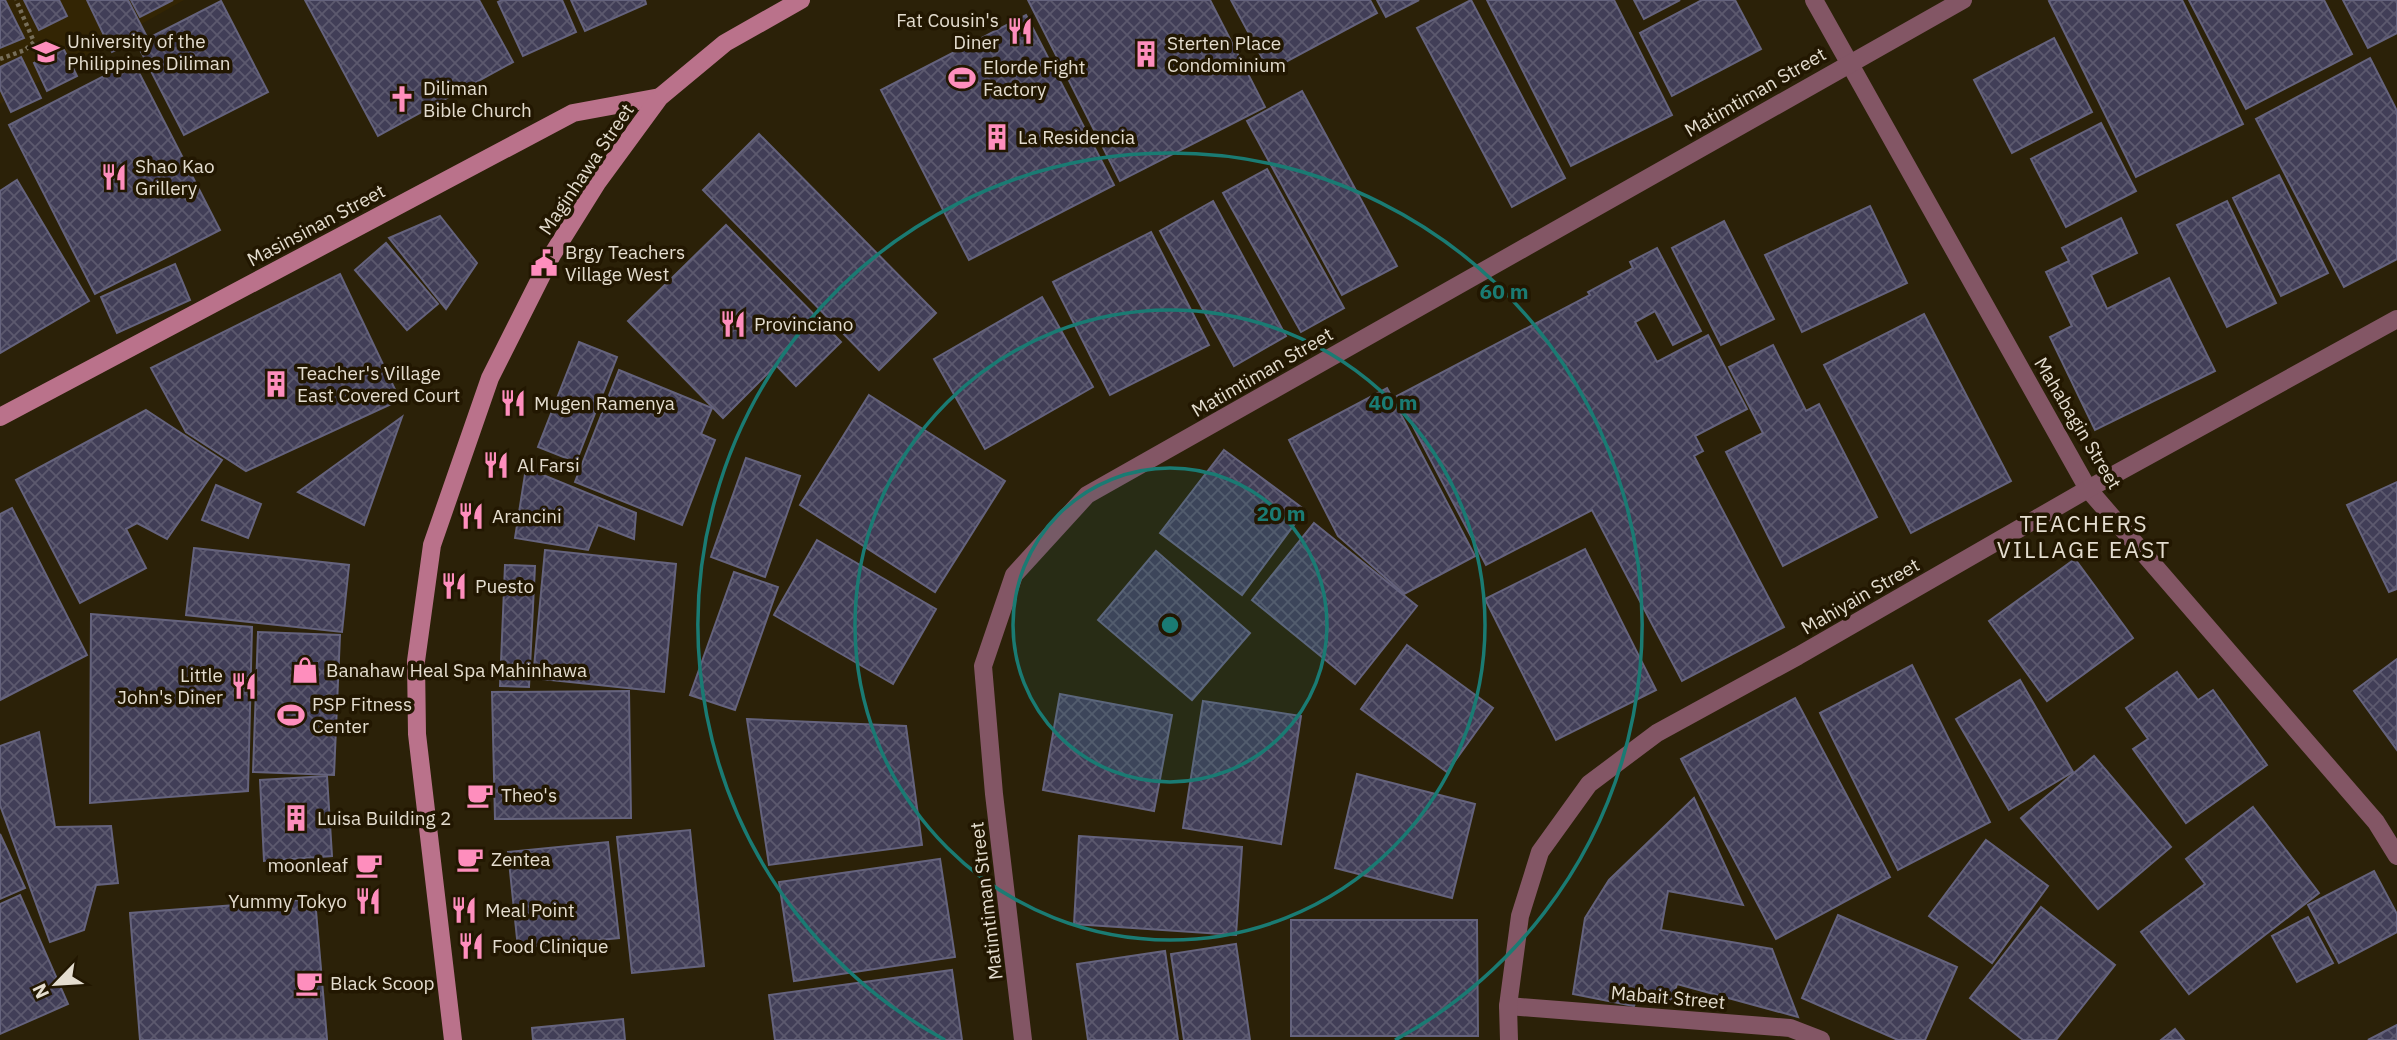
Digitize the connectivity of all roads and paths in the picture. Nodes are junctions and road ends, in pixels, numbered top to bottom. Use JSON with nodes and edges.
{"nodes":[{"id":1,"x":16,"y":0,"type":"edge"},
{"id":2,"x":801,"y":0,"type":"edge"},
{"id":3,"x":1814,"y":0,"type":"edge"},
{"id":4,"x":1964,"y":0,"type":"edge"},
{"id":5,"x":0,"y":59,"type":"edge"},
{"id":6,"x":1848,"y":64,"type":"junction"},
{"id":7,"x":660,"y":97,"type":"junction"},
{"id":8,"x":2397,"y":319,"type":"edge"},
{"id":9,"x":0,"y":417,"type":"edge"},
{"id":10,"x":2088,"y":489,"type":"junction"},
{"id":11,"x":2397,"y":856,"type":"edge"},
{"id":12,"x":1508,"y":1006,"type":"junction"},
{"id":13,"x":453,"y":1040,"type":"edge"},
{"id":14,"x":1023,"y":1040,"type":"edge"},
{"id":15,"x":1509,"y":1040,"type":"edge"},
{"id":16,"x":1821,"y":1040,"type":"edge"}],
"edges":[{"from":1,"to":5,"type":"path"},
{"from":2,"to":7,"type":"street","name":"Maginhawa Street"},
{"from":3,"to":6,"type":"street","name":"Mahabagin Street"},
{"from":4,"to":6,"type":"street","name":"Matimtiman Street"},
{"from":6,"to":10,"type":"street","name":"Mahabagin Street"},
{"from":6,"to":14,"type":"street","name":"Matimtiman Street"},
{"from":7,"to":9,"type":"street","name":"Masinsinan Street"},
{"from":7,"to":13,"type":"street","name":"Maginhawa Street"},
{"from":8,"to":10,"type":"street","name":"Mahiyain Street"},
{"from":10,"to":11,"type":"street","name":"Mahabagin Street"},
{"from":10,"to":12,"type":"street","name":"Mahiyain Street"},
{"from":12,"to":15,"type":"street","name":"Mahiyain Street"},
{"from":12,"to":16,"type":"street","name":"Mabait Street"}]}
